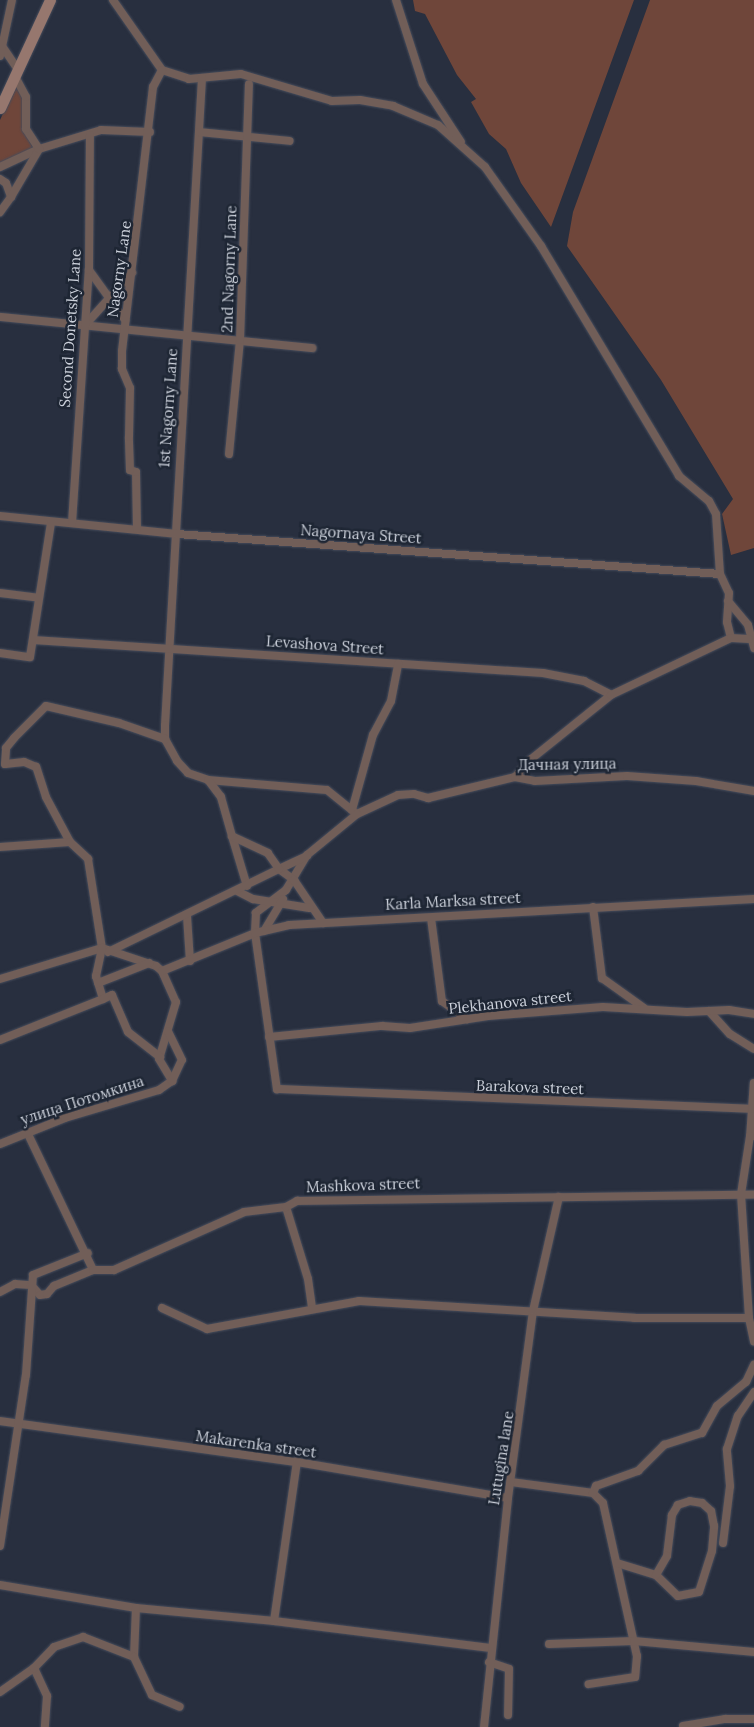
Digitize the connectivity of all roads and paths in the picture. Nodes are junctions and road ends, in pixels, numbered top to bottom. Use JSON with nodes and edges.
{"nodes":[{"id":1,"x":12,"y":0,"type":"edge"},
{"id":2,"x":50,"y":0,"type":"edge"},
{"id":3,"x":113,"y":0,"type":"edge"},
{"id":4,"x":396,"y":0,"type":"edge"},
{"id":5,"x":1,"y":49,"type":"edge"},
{"id":6,"x":162,"y":70,"type":"junction"},
{"id":7,"x":17,"y":73,"type":"junction"},
{"id":8,"x":202,"y":78,"type":"junction"},
{"id":9,"x":249,"y":84,"type":"dead end"},
{"id":10,"x":0,"y":108,"type":"edge"},
{"id":11,"x":150,"y":132,"type":"junction"},
{"id":12,"x":199,"y":132,"type":"junction"},
{"id":13,"x":90,"y":134,"type":"junction"},
{"id":14,"x":247,"y":136,"type":"junction"},
{"id":15,"x":290,"y":141,"type":"dead end"},
{"id":16,"x":461,"y":144,"type":"junction"},
{"id":17,"x":39,"y":149,"type":"junction"},
{"id":18,"x":0,"y":167,"type":"edge"},
{"id":19,"x":0,"y":179,"type":"edge"},
{"id":20,"x":11,"y":197,"type":"junction"},
{"id":21,"x":0,"y":212,"type":"edge"},
{"id":22,"x":89,"y":270,"type":"junction"},
{"id":23,"x":133,"y":271,"type":"junction"},
{"id":24,"x":100,"y":286,"type":"junction"},
{"id":25,"x":120,"y":286,"type":"junction"},
{"id":26,"x":109,"y":298,"type":"junction"},
{"id":27,"x":0,"y":318,"type":"edge"},
{"id":28,"x":86,"y":324,"type":"junction"},
{"id":29,"x":125,"y":324,"type":"junction"},
{"id":30,"x":187,"y":335,"type":"junction"},
{"id":31,"x":240,"y":340,"type":"junction"},
{"id":32,"x":312,"y":348,"type":"dead end"},
{"id":33,"x":229,"y":454,"type":"dead end"},
{"id":34,"x":0,"y":516,"type":"edge"},
{"id":35,"x":51,"y":523,"type":"junction"},
{"id":36,"x":72,"y":523,"type":"junction"},
{"id":37,"x":137,"y":529,"type":"junction"},
{"id":38,"x":177,"y":534,"type":"junction"},
{"id":39,"x":720,"y":574,"type":"junction"},
{"id":40,"x":0,"y":593,"type":"edge"},
{"id":41,"x":38,"y":598,"type":"junction"},
{"id":42,"x":728,"y":602,"type":"junction"},
{"id":43,"x":731,"y":638,"type":"junction"},
{"id":44,"x":749,"y":639,"type":"junction"},
{"id":45,"x":33,"y":640,"type":"junction"},
{"id":46,"x":171,"y":648,"type":"junction"},
{"id":47,"x":754,"y":648,"type":"edge"},
{"id":48,"x":0,"y":653,"type":"edge"},
{"id":49,"x":398,"y":664,"type":"junction"},
{"id":50,"x":611,"y":696,"type":"junction"},
{"id":51,"x":165,"y":739,"type":"junction"},
{"id":52,"x":2,"y":764,"type":"edge"},
{"id":53,"x":515,"y":777,"type":"junction"},
{"id":54,"x":208,"y":780,"type":"junction"},
{"id":55,"x":754,"y":791,"type":"edge"},
{"id":56,"x":354,"y":812,"type":"junction"},
{"id":57,"x":232,"y":836,"type":"junction"},
{"id":58,"x":70,"y":842,"type":"junction"},
{"id":59,"x":0,"y":847,"type":"edge"},
{"id":60,"x":307,"y":856,"type":"junction"},
{"id":61,"x":279,"y":869,"type":"junction"},
{"id":62,"x":294,"y":880,"type":"junction"},
{"id":63,"x":249,"y":884,"type":"junction"},
{"id":64,"x":286,"y":890,"type":"junction"},
{"id":65,"x":237,"y":891,"type":"junction"},
{"id":66,"x":253,"y":898,"type":"junction"},
{"id":67,"x":754,"y":899,"type":"edge"},
{"id":68,"x":267,"y":900,"type":"junction"},
{"id":69,"x":282,"y":902,"type":"junction"},
{"id":70,"x":593,"y":907,"type":"junction"},
{"id":71,"x":309,"y":908,"type":"junction"},
{"id":72,"x":256,"y":913,"type":"junction"},
{"id":73,"x":187,"y":916,"type":"junction"},
{"id":74,"x":431,"y":918,"type":"junction"},
{"id":75,"x":323,"y":923,"type":"junction"},
{"id":76,"x":264,"y":931,"type":"junction"},
{"id":77,"x":255,"y":933,"type":"junction"},
{"id":78,"x":105,"y":950,"type":"junction"},
{"id":79,"x":190,"y":961,"type":"junction"},
{"id":80,"x":150,"y":964,"type":"junction"},
{"id":81,"x":162,"y":971,"type":"junction"},
{"id":82,"x":0,"y":979,"type":"edge"},
{"id":83,"x":98,"y":983,"type":"junction"},
{"id":84,"x":103,"y":998,"type":"junction"},
{"id":85,"x":646,"y":1009,"type":"junction"},
{"id":86,"x":709,"y":1011,"type":"junction"},
{"id":87,"x":754,"y":1014,"type":"edge"},
{"id":88,"x":467,"y":1019,"type":"junction"},
{"id":89,"x":168,"y":1031,"type":"junction"},
{"id":90,"x":269,"y":1037,"type":"junction"},
{"id":91,"x":0,"y":1040,"type":"edge"},
{"id":92,"x":754,"y":1049,"type":"edge"},
{"id":93,"x":160,"y":1057,"type":"junction"},
{"id":94,"x":172,"y":1081,"type":"junction"},
{"id":95,"x":754,"y":1083,"type":"edge"},
{"id":96,"x":752,"y":1109,"type":"junction"},
{"id":97,"x":27,"y":1132,"type":"junction"},
{"id":98,"x":752,"y":1136,"type":"edge"},
{"id":99,"x":0,"y":1144,"type":"edge"},
{"id":100,"x":741,"y":1194,"type":"junction"},
{"id":101,"x":754,"y":1195,"type":"edge"},
{"id":102,"x":559,"y":1197,"type":"junction"},
{"id":103,"x":286,"y":1207,"type":"junction"},
{"id":104,"x":88,"y":1253,"type":"junction"},
{"id":105,"x":93,"y":1270,"type":"junction"},
{"id":106,"x":31,"y":1285,"type":"junction"},
{"id":107,"x":0,"y":1292,"type":"edge"},
{"id":108,"x":162,"y":1308,"type":"dead end"},
{"id":109,"x":312,"y":1309,"type":"junction"},
{"id":110,"x":533,"y":1311,"type":"junction"},
{"id":111,"x":749,"y":1318,"type":"junction"},
{"id":112,"x":754,"y":1341,"type":"edge"},
{"id":113,"x":754,"y":1365,"type":"edge"},
{"id":114,"x":746,"y":1382,"type":"junction"},
{"id":115,"x":754,"y":1386,"type":"edge"},
{"id":116,"x":754,"y":1392,"type":"edge"},
{"id":117,"x":0,"y":1422,"type":"edge"},
{"id":118,"x":20,"y":1424,"type":"junction"},
{"id":119,"x":297,"y":1462,"type":"junction"},
{"id":120,"x":512,"y":1482,"type":"junction"},
{"id":121,"x":593,"y":1493,"type":"junction"},
{"id":122,"x":508,"y":1498,"type":"junction"},
{"id":123,"x":722,"y":1543,"type":"dead end"},
{"id":124,"x":0,"y":1546,"type":"edge"},
{"id":125,"x":617,"y":1563,"type":"junction"},
{"id":126,"x":656,"y":1575,"type":"junction"},
{"id":127,"x":0,"y":1585,"type":"edge"},
{"id":128,"x":136,"y":1608,"type":"junction"},
{"id":129,"x":274,"y":1621,"type":"junction"},
{"id":130,"x":634,"y":1641,"type":"junction"},
{"id":131,"x":548,"y":1644,"type":"dead end"},
{"id":132,"x":490,"y":1648,"type":"junction"},
{"id":133,"x":754,"y":1652,"type":"edge"},
{"id":134,"x":134,"y":1657,"type":"junction"},
{"id":135,"x":489,"y":1662,"type":"junction"},
{"id":136,"x":34,"y":1668,"type":"junction"},
{"id":137,"x":589,"y":1684,"type":"dead end"},
{"id":138,"x":0,"y":1692,"type":"edge"},
{"id":139,"x":180,"y":1707,"type":"dead end"},
{"id":140,"x":508,"y":1715,"type":"dead end"},
{"id":141,"x":754,"y":1719,"type":"edge"},
{"id":142,"x":682,"y":1726,"type":"dead end"},
{"id":143,"x":45,"y":1727,"type":"edge"},
{"id":144,"x":484,"y":1727,"type":"edge"}],
"edges":[{"from":1,"to":5,"type":"street"},
{"from":2,"to":7,"type":"main road"},
{"from":3,"to":6,"type":"street"},
{"from":4,"to":16,"type":"street"},
{"from":5,"to":7,"type":"street"},
{"from":6,"to":8,"type":"street"},
{"from":6,"to":11,"type":"street","name":"Nagorny Lane"},
{"from":7,"to":10,"type":"main road"},
{"from":7,"to":17,"type":"street"},
{"from":8,"to":12,"type":"street","name":"1st Nagorny Lane"},
{"from":8,"to":16,"type":"street"},
{"from":9,"to":14,"type":"street","name":"2nd Nagorny Lane"},
{"from":11,"to":13,"type":"street"},
{"from":11,"to":23,"type":"street","name":"Nagorny Lane"},
{"from":12,"to":14,"type":"street"},
{"from":12,"to":30,"type":"street","name":"1st Nagorny Lane"},
{"from":13,"to":17,"type":"street"},
{"from":13,"to":22,"type":"street","name":"Second Donetsky Lane"},
{"from":14,"to":15,"type":"street"},
{"from":14,"to":31,"type":"street","name":"2nd Nagorny Lane"},
{"from":16,"to":39,"type":"street"},
{"from":17,"to":18,"type":"street"},
{"from":17,"to":20,"type":"street"},
{"from":19,"to":20,"type":"street"},
{"from":20,"to":21,"type":"street"},
{"from":22,"to":24,"type":"street"},
{"from":22,"to":28,"type":"street","name":"Second Donetsky Lane"},
{"from":23,"to":25,"type":"street"},
{"from":23,"to":29,"type":"street","name":"Nagorny Lane"},
{"from":24,"to":25,"type":"street"},
{"from":24,"to":26,"type":"street"},
{"from":25,"to":26,"type":"street"},
{"from":26,"to":28,"type":"street"},
{"from":26,"to":29,"type":"street"},
{"from":27,"to":28,"type":"street"},
{"from":28,"to":29,"type":"street"},
{"from":28,"to":36,"type":"street","name":"Second Donetsky Lane"},
{"from":29,"to":30,"type":"street"},
{"from":29,"to":37,"type":"street","name":"Nagorny Lane"},
{"from":30,"to":31,"type":"street"},
{"from":30,"to":38,"type":"street","name":"1st Nagorny Lane"},
{"from":31,"to":32,"type":"street"},
{"from":31,"to":33,"type":"street","name":"2nd Nagorny Lane"},
{"from":34,"to":35,"type":"street","name":"Nagornaya Street"},
{"from":35,"to":36,"type":"street","name":"Nagornaya Street"},
{"from":35,"to":41,"type":"street"},
{"from":36,"to":37,"type":"street","name":"Nagornaya Street"},
{"from":37,"to":38,"type":"street","name":"Nagornaya Street"},
{"from":38,"to":39,"type":"street","name":"Nagornaya Street"},
{"from":38,"to":46,"type":"street","name":"1st Nagorny Lane"},
{"from":39,"to":42,"type":"street"},
{"from":40,"to":41,"type":"street"},
{"from":41,"to":45,"type":"street"},
{"from":42,"to":43,"type":"street"},
{"from":42,"to":44,"type":"street"},
{"from":43,"to":44,"type":"street"},
{"from":43,"to":50,"type":"street"},
{"from":44,"to":47,"type":"street"},
{"from":45,"to":46,"type":"street","name":"Levashova Street"},
{"from":45,"to":48,"type":"street"},
{"from":46,"to":49,"type":"street","name":"Levashova Street"},
{"from":46,"to":51,"type":"street","name":"1st Nagorny Lane"},
{"from":49,"to":50,"type":"street","name":"Levashova Street"},
{"from":49,"to":56,"type":"street"},
{"from":50,"to":53,"type":"street"},
{"from":51,"to":52,"type":"street"},
{"from":51,"to":54,"type":"street"},
{"from":52,"to":58,"type":"street"},
{"from":53,"to":55,"type":"street","name":"Дачная улица"},
{"from":53,"to":56,"type":"street","name":"Дачная улица"},
{"from":54,"to":56,"type":"street"},
{"from":54,"to":57,"type":"street"},
{"from":56,"to":60,"type":"street","name":"Дачная улица"},
{"from":57,"to":61,"type":"street"},
{"from":57,"to":63,"type":"street"},
{"from":58,"to":59,"type":"street"},
{"from":58,"to":78,"type":"street"},
{"from":60,"to":61,"type":"street"},
{"from":60,"to":62,"type":"street","name":"Дачная улица"},
{"from":61,"to":62,"type":"street"},
{"from":61,"to":63,"type":"street"},
{"from":62,"to":64,"type":"street","name":"Дачная улица"},
{"from":62,"to":71,"type":"street"},
{"from":63,"to":65,"type":"street"},
{"from":63,"to":66,"type":"street"},
{"from":64,"to":68,"type":"street","name":"Дачная улица"},
{"from":64,"to":69,"type":"street"},
{"from":65,"to":66,"type":"street"},
{"from":65,"to":73,"type":"street"},
{"from":66,"to":68,"type":"street"},
{"from":66,"to":72,"type":"street"},
{"from":67,"to":70,"type":"street","name":"Karla Marksa street"},
{"from":68,"to":69,"type":"street"},
{"from":68,"to":72,"type":"street","name":"Дачная улица"},
{"from":69,"to":71,"type":"street"},
{"from":69,"to":76,"type":"street"},
{"from":70,"to":74,"type":"street","name":"Karla Marksa street"},
{"from":70,"to":85,"type":"street"},
{"from":71,"to":75,"type":"street"},
{"from":72,"to":77,"type":"street"},
{"from":73,"to":78,"type":"street"},
{"from":73,"to":79,"type":"street"},
{"from":74,"to":75,"type":"street","name":"Karla Marksa street"},
{"from":74,"to":88,"type":"street"},
{"from":75,"to":76,"type":"street","name":"Karla Marksa street"},
{"from":76,"to":77,"type":"street","name":"Karla Marksa street"},
{"from":77,"to":79,"type":"street","name":"Karla Marksa street"},
{"from":77,"to":90,"type":"street"},
{"from":78,"to":80,"type":"street"},
{"from":78,"to":82,"type":"street"},
{"from":78,"to":83,"type":"street"},
{"from":79,"to":81,"type":"street","name":"Karla Marksa street"},
{"from":80,"to":81,"type":"street"},
{"from":80,"to":83,"type":"street"},
{"from":81,"to":89,"type":"street"},
{"from":83,"to":84,"type":"street"},
{"from":84,"to":91,"type":"street"},
{"from":84,"to":93,"type":"street"},
{"from":85,"to":86,"type":"street","name":"Plekhanova street"},
{"from":85,"to":88,"type":"street","name":"Plekhanova street"},
{"from":86,"to":87,"type":"street","name":"Plekhanova street"},
{"from":86,"to":92,"type":"street"},
{"from":88,"to":90,"type":"street","name":"Plekhanova street"},
{"from":89,"to":93,"type":"street"},
{"from":89,"to":94,"type":"street"},
{"from":90,"to":96,"type":"street","name":"Barakova street"},
{"from":93,"to":94,"type":"street"},
{"from":94,"to":97,"type":"street","name":"улица Потомкина"},
{"from":95,"to":96,"type":"street"},
{"from":96,"to":98,"type":"street"},
{"from":97,"to":99,"type":"street","name":"улица Потомкина"},
{"from":97,"to":104,"type":"street"},
{"from":98,"to":100,"type":"street"},
{"from":100,"to":101,"type":"street","name":"Mashkova street"},
{"from":100,"to":102,"type":"street","name":"Mashkova street"},
{"from":100,"to":111,"type":"street"},
{"from":102,"to":103,"type":"street","name":"Mashkova street"},
{"from":102,"to":110,"type":"street","name":"Lutugina lane"},
{"from":103,"to":105,"type":"street","name":"Mashkova street"},
{"from":103,"to":109,"type":"street"},
{"from":104,"to":105,"type":"street"},
{"from":104,"to":106,"type":"street"},
{"from":105,"to":106,"type":"street","name":"Mashkova street"},
{"from":106,"to":107,"type":"street","name":"Mashkova street"},
{"from":106,"to":118,"type":"street"},
{"from":108,"to":109,"type":"street"},
{"from":109,"to":110,"type":"street"},
{"from":110,"to":111,"type":"street"},
{"from":110,"to":120,"type":"street","name":"Lutugina lane"},
{"from":111,"to":112,"type":"street"},
{"from":113,"to":114,"type":"street"},
{"from":114,"to":115,"type":"street"},
{"from":114,"to":121,"type":"street"},
{"from":116,"to":123,"type":"street"},
{"from":117,"to":118,"type":"street","name":"Makarenka street"},
{"from":118,"to":119,"type":"street","name":"Makarenka street"},
{"from":118,"to":124,"type":"street"},
{"from":119,"to":122,"type":"street","name":"Makarenka street"},
{"from":119,"to":129,"type":"street"},
{"from":120,"to":121,"type":"street"},
{"from":120,"to":122,"type":"street","name":"Lutugina lane"},
{"from":121,"to":125,"type":"street"},
{"from":122,"to":132,"type":"street","name":"Lutugina lane"},
{"from":125,"to":126,"type":"street"},
{"from":125,"to":130,"type":"street"},
{"from":126,"to":126,"type":"street"},
{"from":127,"to":128,"type":"street"},
{"from":128,"to":129,"type":"street"},
{"from":128,"to":134,"type":"street"},
{"from":129,"to":132,"type":"street"},
{"from":130,"to":131,"type":"street"},
{"from":130,"to":133,"type":"street"},
{"from":130,"to":137,"type":"street"},
{"from":132,"to":135,"type":"street","name":"Lutugina lane"},
{"from":134,"to":136,"type":"street"},
{"from":134,"to":139,"type":"street"},
{"from":135,"to":140,"type":"street"},
{"from":135,"to":144,"type":"street","name":"Lutugina lane"},
{"from":136,"to":138,"type":"street"},
{"from":136,"to":143,"type":"street"},
{"from":141,"to":142,"type":"street"}]}
